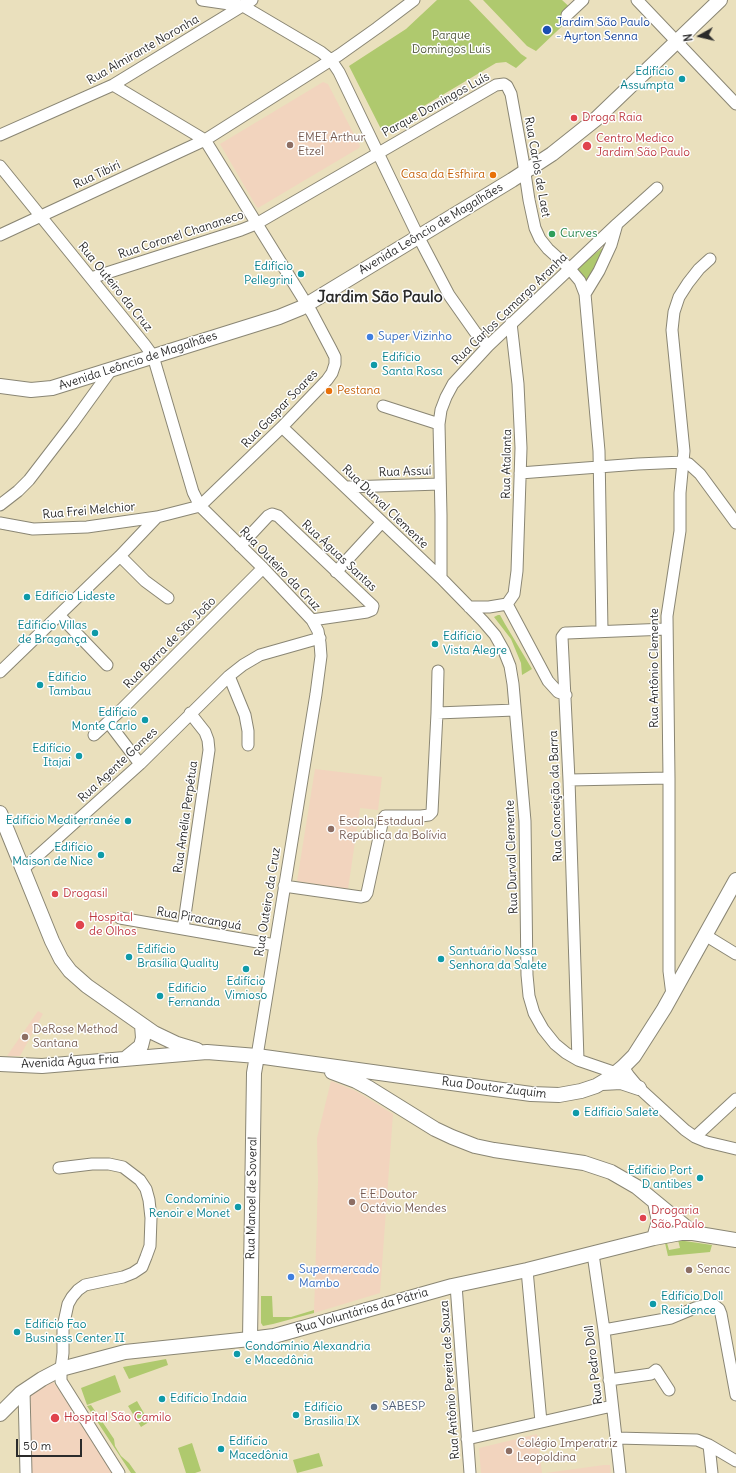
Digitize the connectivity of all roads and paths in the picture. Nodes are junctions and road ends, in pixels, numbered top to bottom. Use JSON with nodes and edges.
{"nodes":[{"id":1,"x":202,"y":0,"type":"edge"},
{"id":2,"x":414,"y":0,"type":"edge"},
{"id":3,"x":583,"y":0,"type":"edge"},
{"id":4,"x":637,"y":0,"type":"edge"},
{"id":5,"x":720,"y":0,"type":"edge"},
{"id":6,"x":223,"y":3,"type":"junction"},
{"id":7,"x":247,"y":3,"type":"edge"},
{"id":8,"x":568,"y":15,"type":"dead end"},
{"id":9,"x":225,"y":17,"type":"junction"},
{"id":10,"x":678,"y":42,"type":"junction"},
{"id":11,"x":331,"y":60,"type":"junction"},
{"id":12,"x":504,"y":84,"type":"joint"},
{"id":13,"x":113,"y":85,"type":"junction"},
{"id":14,"x":736,"y":104,"type":"edge"},
{"id":15,"x":0,"y":135,"type":"edge"},
{"id":16,"x":204,"y":140,"type":"junction"},
{"id":17,"x":378,"y":152,"type":"junction"},
{"id":18,"x":0,"y":166,"type":"edge"},
{"id":19,"x":525,"y":172,"type":"junction"},
{"id":20,"x":657,"y":188,"type":"dead end"},
{"id":21,"x":40,"y":215,"type":"junction"},
{"id":22,"x":256,"y":224,"type":"junction"},
{"id":23,"x":617,"y":224,"type":"junction"},
{"id":24,"x":0,"y":235,"type":"edge"},
{"id":25,"x":418,"y":236,"type":"junction"},
{"id":26,"x":710,"y":259,"type":"dead end"},
{"id":27,"x":569,"y":268,"type":"junction"},
{"id":28,"x":91,"y":278,"type":"junction"},
{"id":29,"x":585,"y":294,"type":"junction"},
{"id":30,"x":307,"y":305,"type":"junction"},
{"id":31,"x":511,"y":323,"type":"junction"},
{"id":32,"x":488,"y":346,"type":"junction"},
{"id":33,"x":152,"y":356,"type":"junction"},
{"id":34,"x":111,"y":370,"type":"junction"},
{"id":35,"x":0,"y":386,"type":"edge"},
{"id":36,"x":383,"y":406,"type":"dead end"},
{"id":37,"x":439,"y":424,"type":"junction"},
{"id":38,"x":282,"y":427,"type":"junction"},
{"id":39,"x":684,"y":462,"type":"junction"},
{"id":40,"x":600,"y":466,"type":"junction"},
{"id":41,"x":520,"y":473,"type":"junction"},
{"id":42,"x":440,"y":484,"type":"junction"},
{"id":43,"x":347,"y":487,"type":"junction"},
{"id":44,"x":0,"y":505,"type":"edge"},
{"id":45,"x":200,"y":506,"type":"junction"},
{"id":46,"x":157,"y":517,"type":"junction"},
{"id":47,"x":382,"y":522,"type":"junction"},
{"id":48,"x":0,"y":523,"type":"edge"},
{"id":49,"x":736,"y":523,"type":"edge"},
{"id":50,"x":240,"y":546,"type":"junction"},
{"id":51,"x":120,"y":556,"type":"junction"},
{"id":52,"x":263,"y":568,"type":"junction"},
{"id":53,"x":336,"y":572,"type":"junction"},
{"id":54,"x":441,"y":578,"type":"junction"},
{"id":55,"x":168,"y":598,"type":"dead end"},
{"id":56,"x":507,"y":604,"type":"junction"},
{"id":57,"x":469,"y":607,"type":"junction"},
{"id":58,"x":59,"y":615,"type":"junction"},
{"id":59,"x":312,"y":620,"type":"junction"},
{"id":60,"x":666,"y":629,"type":"junction"},
{"id":61,"x":602,"y":631,"type":"junction"},
{"id":62,"x":320,"y":638,"type":"junction"},
{"id":63,"x":107,"y":665,"type":"dead end"},
{"id":64,"x":438,"y":671,"type":"dead end"},
{"id":65,"x":0,"y":672,"type":"edge"},
{"id":66,"x":229,"y":676,"type":"junction"},
{"id":67,"x":566,"y":695,"type":"junction"},
{"id":68,"x":516,"y":710,"type":"junction"},
{"id":69,"x":190,"y":713,"type":"junction"},
{"id":70,"x":437,"y":713,"type":"junction"},
{"id":71,"x":108,"y":722,"type":"junction"},
{"id":72,"x":94,"y":735,"type":"dead end"},
{"id":73,"x":248,"y":745,"type":"dead end"},
{"id":74,"x":140,"y":764,"type":"junction"},
{"id":75,"x":669,"y":778,"type":"junction"},
{"id":76,"x":569,"y":780,"type":"junction"},
{"id":77,"x":0,"y":813,"type":"edge"},
{"id":78,"x":22,"y":870,"type":"junction"},
{"id":79,"x":736,"y":880,"type":"edge"},
{"id":80,"x":284,"y":886,"type":"junction"},
{"id":81,"x":120,"y":918,"type":"dead end"},
{"id":82,"x":184,"y":929,"type":"junction"},
{"id":83,"x":705,"y":935,"type":"junction"},
{"id":84,"x":275,"y":945,"type":"junction"},
{"id":85,"x":736,"y":954,"type":"edge"},
{"id":86,"x":672,"y":995,"type":"junction"},
{"id":87,"x":142,"y":1025,"type":"junction"},
{"id":88,"x":207,"y":1052,"type":"junction"},
{"id":89,"x":257,"y":1056,"type":"junction"},
{"id":90,"x":140,"y":1058,"type":"joint"},
{"id":91,"x":125,"y":1060,"type":"junction"},
{"id":92,"x":578,"y":1060,"type":"junction"},
{"id":93,"x":0,"y":1064,"type":"edge"},
{"id":94,"x":325,"y":1065,"type":"junction"},
{"id":95,"x":620,"y":1070,"type":"junction"},
{"id":96,"x":602,"y":1082,"type":"junction"},
{"id":97,"x":639,"y":1088,"type":"junction"},
{"id":98,"x":736,"y":1099,"type":"edge"},
{"id":99,"x":695,"y":1137,"type":"junction"},
{"id":100,"x":736,"y":1149,"type":"edge"},
{"id":101,"x":59,"y":1168,"type":"dead end"},
{"id":102,"x":655,"y":1202,"type":"junction"},
{"id":103,"x":693,"y":1233,"type":"junction"},
{"id":104,"x":654,"y":1238,"type":"junction"},
{"id":105,"x":736,"y":1240,"type":"edge"},
{"id":106,"x":593,"y":1254,"type":"junction"},
{"id":107,"x":527,"y":1270,"type":"junction"},
{"id":108,"x":456,"y":1285,"type":"junction"},
{"id":109,"x":604,"y":1330,"type":"junction"},
{"id":110,"x":250,"y":1340,"type":"junction"},
{"id":111,"x":60,"y":1370,"type":"junction"},
{"id":112,"x":609,"y":1380,"type":"junction"},
{"id":113,"x":669,"y":1390,"type":"dead end"},
{"id":114,"x":24,"y":1391,"type":"junction"},
{"id":115,"x":736,"y":1395,"type":"edge"},
{"id":116,"x":612,"y":1406,"type":"junction"},
{"id":117,"x":0,"y":1414,"type":"edge"},
{"id":118,"x":541,"y":1422,"type":"junction"},
{"id":119,"x":616,"y":1438,"type":"junction"},
{"id":120,"x":467,"y":1439,"type":"junction"},
{"id":121,"x":709,"y":1444,"type":"junction"},
{"id":122,"x":736,"y":1461,"type":"edge"},
{"id":123,"x":26,"y":1473,"type":"edge"},
{"id":124,"x":119,"y":1473,"type":"edge"},
{"id":125,"x":470,"y":1473,"type":"edge"},
{"id":126,"x":620,"y":1473,"type":"edge"},
{"id":127,"x":712,"y":1473,"type":"edge"}],
"edges":[{"from":1,"to":6,"type":"street"},
{"from":2,"to":11,"type":"street"},
{"from":3,"to":8,"type":"street"},
{"from":4,"to":10,"type":"street"},
{"from":5,"to":10,"type":"main road","name":"Avenida Leôncio de Magalhães"},
{"from":6,"to":7,"type":"street"},
{"from":6,"to":9,"type":"street"},
{"from":7,"to":9,"type":"street","name":"Rua Almirante Noronha"},
{"from":7,"to":11,"type":"street"},
{"from":9,"to":13,"type":"street","name":"Rua Almirante Noronha"},
{"from":10,"to":14,"type":"street"},
{"from":10,"to":19,"type":"main road","name":"Avenida Leôncio de Magalhães"},
{"from":11,"to":16,"type":"street"},
{"from":11,"to":17,"type":"street"},
{"from":12,"to":17,"type":"street","name":"Parque Domingos Luís"},
{"from":12,"to":19,"type":"street","name":"Rua Carlos de Laet"},
{"from":13,"to":15,"type":"street","name":"Rua Almirante Noronha"},
{"from":13,"to":16,"type":"street","name":"Rua Gaspar Soares"},
{"from":16,"to":21,"type":"street","name":"Rua Tibiri"},
{"from":16,"to":22,"type":"street","name":"Rua Gaspar Soares"},
{"from":17,"to":22,"type":"street","name":"Parque Domingos Luís"},
{"from":17,"to":25,"type":"street"},
{"from":18,"to":21,"type":"street","name":"Rua Outeiro da Cruz"},
{"from":19,"to":25,"type":"main road","name":"Avenida Leôncio de Magalhães"},
{"from":19,"to":27,"type":"street","name":"Rua Carlos de Laet"},
{"from":20,"to":23,"type":"street","name":"Rua Carlos Camargo Aranha"},
{"from":21,"to":24,"type":"street","name":"Rua Tibiri"},
{"from":21,"to":28,"type":"street","name":"Rua Outeiro da Cruz"},
{"from":22,"to":28,"type":"street","name":"Rua Coronel Chananeco"},
{"from":22,"to":30,"type":"street","name":"Rua Gaspar Soares"},
{"from":23,"to":27,"type":"street","name":"Rua Carlos Camargo Aranha"},
{"from":23,"to":29,"type":"street"},
{"from":25,"to":30,"type":"main road","name":"Avenida Leôncio de Magalhães"},
{"from":25,"to":32,"type":"street"},
{"from":26,"to":39,"type":"street","name":"Rua Antônio Clemente"},
{"from":27,"to":29,"type":"street","name":"Rua Carlos de Laet"},
{"from":27,"to":31,"type":"street","name":"Rua Carlos Camargo Aranha"},
{"from":28,"to":33,"type":"street","name":"Rua Outeiro da Cruz"},
{"from":29,"to":40,"type":"street"},
{"from":30,"to":33,"type":"main road","name":"Avenida Leôncio de Magalhães"},
{"from":30,"to":38,"type":"street","name":"Rua Gaspar Soares"},
{"from":31,"to":32,"type":"street","name":"Rua Carlos Camargo Aranha"},
{"from":31,"to":41,"type":"street","name":"Rua Atalanta"},
{"from":32,"to":37,"type":"street","name":"Rua Carlos Camargo Aranha"},
{"from":33,"to":34,"type":"main road","name":"Avenida Leôncio de Magalhães"},
{"from":33,"to":45,"type":"street","name":"Rua Outeiro da Cruz"},
{"from":34,"to":35,"type":"main road","name":"Avenida Leôncio de Magalhães"},
{"from":34,"to":44,"type":"street"},
{"from":36,"to":37,"type":"street"},
{"from":37,"to":42,"type":"street","name":"Rua Carlos Camargo Aranha"},
{"from":38,"to":43,"type":"street","name":"Rua Durval Clemente"},
{"from":38,"to":45,"type":"street","name":"Rua Gaspar Soares"},
{"from":39,"to":40,"type":"street"},
{"from":39,"to":49,"type":"street"},
{"from":39,"to":60,"type":"street","name":"Rua Antônio Clemente"},
{"from":40,"to":41,"type":"street"},
{"from":40,"to":61,"type":"street"},
{"from":41,"to":56,"type":"street","name":"Rua Atalanta"},
{"from":42,"to":43,"type":"street","name":"Rua Assuí"},
{"from":42,"to":54,"type":"street","name":"Rua Carlos Camargo Aranha"},
{"from":43,"to":47,"type":"street","name":"Rua Durval Clemente"},
{"from":45,"to":46,"type":"street","name":"Rua Gaspar Soares"},
{"from":45,"to":50,"type":"street","name":"Rua Outeiro da Cruz"},
{"from":46,"to":48,"type":"street","name":"Rua Frei Melchior"},
{"from":46,"to":51,"type":"street"},
{"from":47,"to":53,"type":"street"},
{"from":47,"to":54,"type":"street","name":"Rua Durval Clemente"},
{"from":50,"to":52,"type":"street","name":"Rua Outeiro da Cruz"},
{"from":50,"to":53,"type":"street","name":"Rua Águas Santas"},
{"from":51,"to":55,"type":"street"},
{"from":51,"to":58,"type":"street"},
{"from":52,"to":59,"type":"street","name":"Rua Outeiro da Cruz"},
{"from":52,"to":71,"type":"street","name":"Rua Barra de São João"},
{"from":53,"to":59,"type":"street","name":"Rua Águas Santas"},
{"from":54,"to":57,"type":"street","name":"Rua Durval Clemente"},
{"from":56,"to":57,"type":"street"},
{"from":56,"to":67,"type":"street"},
{"from":57,"to":68,"type":"street","name":"Rua Durval Clemente"},
{"from":58,"to":63,"type":"street"},
{"from":58,"to":65,"type":"street"},
{"from":59,"to":62,"type":"street","name":"Rua Outeiro da Cruz"},
{"from":60,"to":61,"type":"street","name":"Rua Conceição da Barra"},
{"from":60,"to":75,"type":"street","name":"Rua Antônio Clemente"},
{"from":61,"to":67,"type":"street","name":"Rua Conceição da Barra"},
{"from":62,"to":66,"type":"street","name":"Rua Agente Gomes"},
{"from":62,"to":80,"type":"street","name":"Rua Outeiro da Cruz"},
{"from":64,"to":70,"type":"street"},
{"from":66,"to":69,"type":"street","name":"Rua Agente Gomes"},
{"from":66,"to":73,"type":"street"},
{"from":67,"to":76,"type":"street","name":"Rua Conceição da Barra"},
{"from":68,"to":70,"type":"street"},
{"from":68,"to":92,"type":"street","name":"Rua Durval Clemente"},
{"from":69,"to":74,"type":"street","name":"Rua Agente Gomes"},
{"from":69,"to":82,"type":"street","name":"Rua Amélia Perpétua"},
{"from":70,"to":80,"type":"street"},
{"from":71,"to":72,"type":"street","name":"Rua Barra de São João"},
{"from":71,"to":74,"type":"street"},
{"from":74,"to":78,"type":"street","name":"Rua Agente Gomes"},
{"from":75,"to":76,"type":"street"},
{"from":75,"to":86,"type":"street","name":"Rua Antônio Clemente"},
{"from":76,"to":92,"type":"street","name":"Rua Conceição da Barra"},
{"from":77,"to":78,"type":"main road"},
{"from":78,"to":87,"type":"main road"},
{"from":79,"to":83,"type":"main road","name":"Rua Doutor Zuquim"},
{"from":80,"to":84,"type":"street","name":"Rua Outeiro da Cruz"},
{"from":81,"to":82,"type":"street","name":"Rua Piracanguá"},
{"from":82,"to":84,"type":"street","name":"Rua Piracanguá"},
{"from":83,"to":85,"type":"street"},
{"from":83,"to":86,"type":"main road","name":"Rua Doutor Zuquim"},
{"from":84,"to":89,"type":"street","name":"Rua Outeiro da Cruz"},
{"from":86,"to":95,"type":"main road","name":"Rua Doutor Zuquim"},
{"from":87,"to":88,"type":"main road"},
{"from":87,"to":91,"type":"main road"},
{"from":88,"to":89,"type":"main road","name":"Rua Doutor Zuquim"},
{"from":88,"to":90,"type":"main road","name":"Rua Doutor Zuquim"},
{"from":89,"to":94,"type":"main road","name":"Rua Doutor Zuquim"},
{"from":89,"to":110,"type":"main road","name":"Rua Manoel de Soveral"},
{"from":90,"to":91,"type":"main road","name":"Avenida Água Fria"},
{"from":91,"to":93,"type":"main road","name":"Avenida Água Fria"},
{"from":92,"to":95,"type":"street","name":"Rua Durval Clemente"},
{"from":94,"to":96,"type":"main road","name":"Rua Doutor Zuquim"},
{"from":94,"to":102,"type":"main road"},
{"from":95,"to":96,"type":"main road","name":"Rua Doutor Zuquim"},
{"from":95,"to":97,"type":"street"},
{"from":96,"to":97,"type":"main road"},
{"from":97,"to":99,"type":"street"},
{"from":98,"to":99,"type":"street"},
{"from":99,"to":100,"type":"street"},
{"from":101,"to":111,"type":"street"},
{"from":102,"to":103,"type":"main road"},
{"from":102,"to":104,"type":"main road"},
{"from":103,"to":104,"type":"main road","name":"Rua Voluntários da Pátria"},
{"from":103,"to":105,"type":"main road","name":"Rua Voluntários da Pátria"},
{"from":104,"to":106,"type":"main road","name":"Rua Voluntários da Pátria"},
{"from":106,"to":107,"type":"main road","name":"Rua Voluntários da Pátria"},
{"from":106,"to":109,"type":"street","name":"Rua Pedro Doll"},
{"from":107,"to":108,"type":"main road","name":"Rua Voluntários da Pátria"},
{"from":107,"to":118,"type":"street"},
{"from":108,"to":110,"type":"main road","name":"Rua Voluntários da Pátria"},
{"from":108,"to":120,"type":"street","name":"Rua Antônio Pereira de Souza"},
{"from":109,"to":112,"type":"street","name":"Rua Pedro Doll"},
{"from":109,"to":115,"type":"street"},
{"from":110,"to":111,"type":"main road","name":"Rua Voluntários da Pátria"},
{"from":111,"to":114,"type":"main road","name":"Rua Voluntários da Pátria"},
{"from":111,"to":124,"type":"street"},
{"from":112,"to":113,"type":"street"},
{"from":112,"to":116,"type":"street","name":"Rua Pedro Doll"},
{"from":114,"to":117,"type":"main road","name":"Rua Voluntários da Pátria"},
{"from":114,"to":123,"type":"street"},
{"from":116,"to":118,"type":"street"},
{"from":116,"to":119,"type":"street","name":"Rua Pedro Doll"},
{"from":118,"to":120,"type":"street"},
{"from":119,"to":121,"type":"street"},
{"from":119,"to":126,"type":"street","name":"Rua Pedro Doll"},
{"from":120,"to":125,"type":"street","name":"Rua Antônio Pereira de Souza"},
{"from":121,"to":122,"type":"street"},
{"from":121,"to":127,"type":"street"}]}
